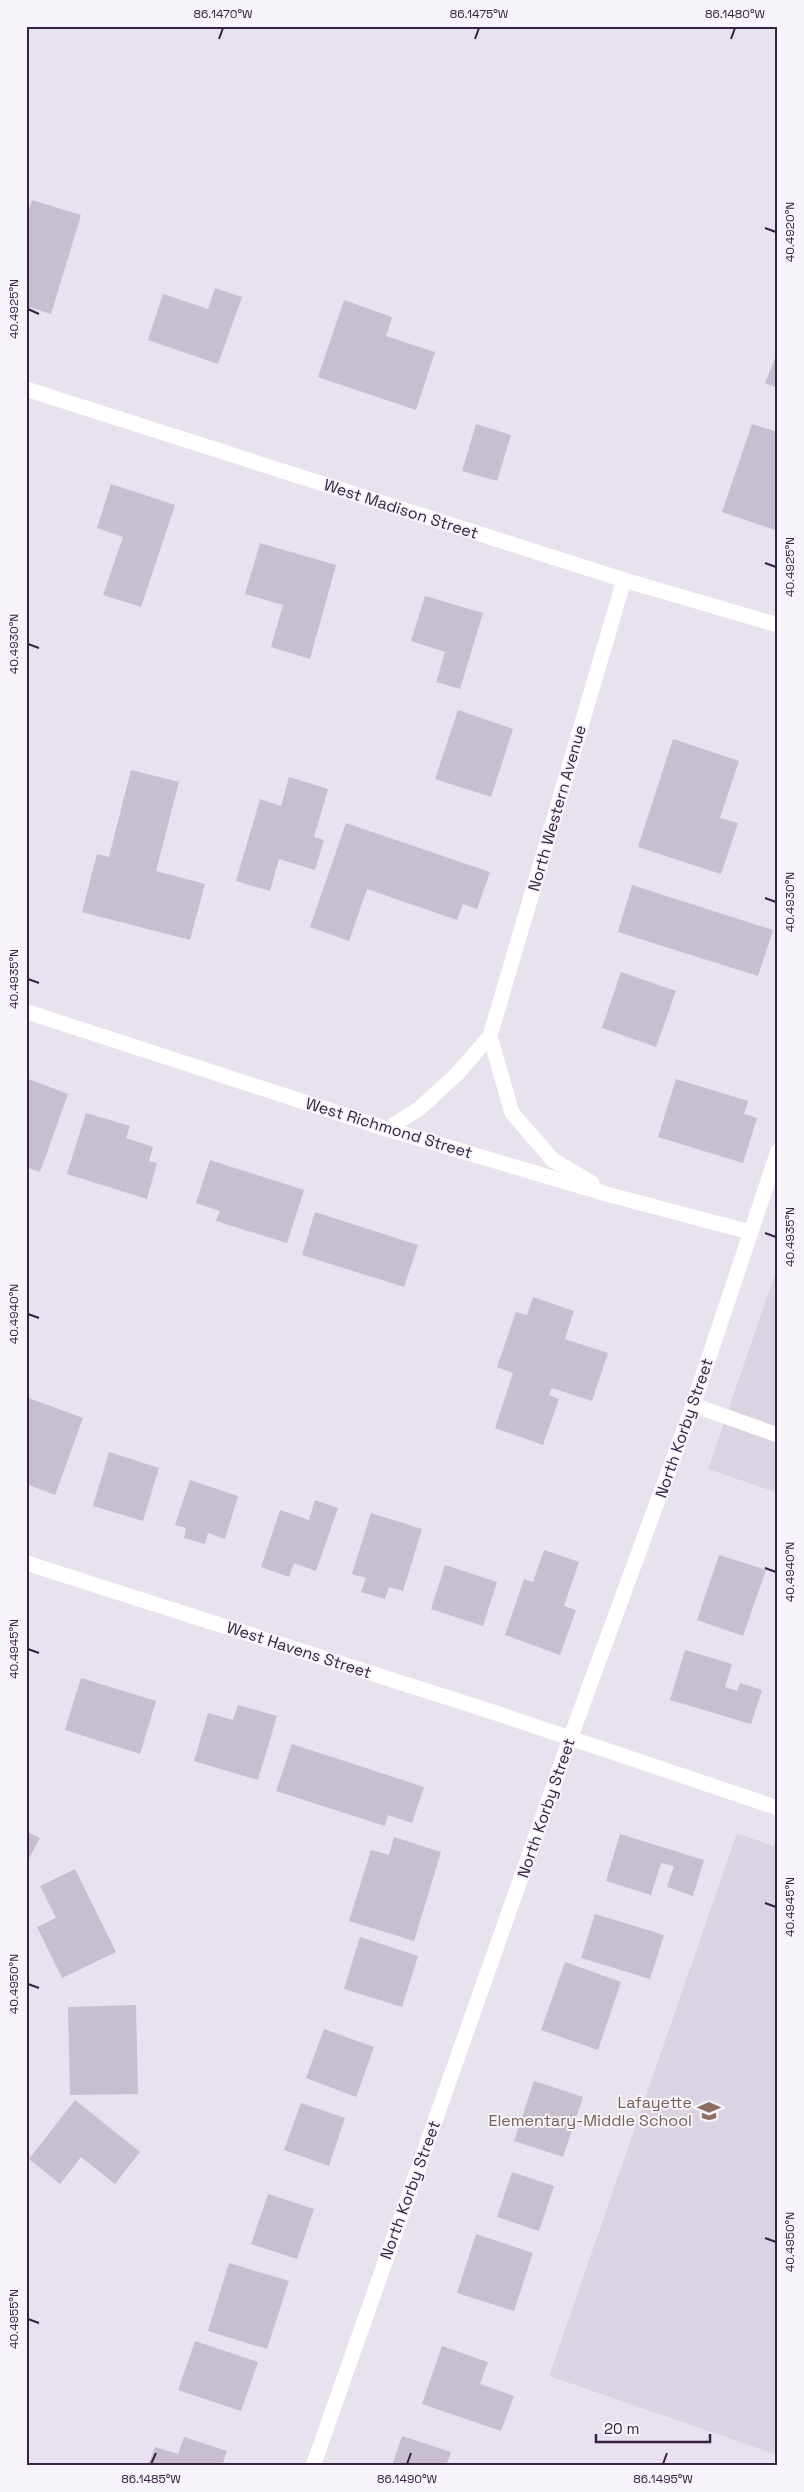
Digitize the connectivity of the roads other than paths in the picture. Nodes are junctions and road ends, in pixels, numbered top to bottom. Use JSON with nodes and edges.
{"nodes":[{"id":1,"x":26,"y":389,"type":"edge"},
{"id":2,"x":624,"y":580,"type":"junction"},
{"id":3,"x":778,"y":625,"type":"edge"},
{"id":4,"x":31,"y":1013,"type":"dead end"},
{"id":5,"x":490,"y":1036,"type":"junction"},
{"id":6,"x":387,"y":1129,"type":"junction"},
{"id":7,"x":778,"y":1151,"type":"edge"},
{"id":8,"x":610,"y":1195,"type":"junction"},
{"id":9,"x":750,"y":1232,"type":"junction"},
{"id":10,"x":693,"y":1405,"type":"junction"},
{"id":11,"x":778,"y":1436,"type":"edge"},
{"id":12,"x":26,"y":1563,"type":"edge"},
{"id":13,"x":570,"y":1739,"type":"junction"},
{"id":14,"x":778,"y":1808,"type":"edge"},
{"id":15,"x":313,"y":2466,"type":"edge"}],
"edges":[{"from":1,"to":2,"type":"street","name":"West Madison Street"},
{"from":2,"to":3,"type":"street","name":"West Madison Street"},
{"from":2,"to":5,"type":"street","name":"North Western Avenue"},
{"from":4,"to":6,"type":"street","name":"West Richmond Street"},
{"from":5,"to":6,"type":"street","name":"North Western Avenue"},
{"from":5,"to":8,"type":"street"},
{"from":6,"to":8,"type":"street","name":"West Richmond Street"},
{"from":7,"to":9,"type":"street","name":"North Korby Street"},
{"from":8,"to":9,"type":"street","name":"West Richmond Street"},
{"from":9,"to":10,"type":"street","name":"North Korby Street"},
{"from":10,"to":11,"type":"street"},
{"from":10,"to":13,"type":"street","name":"North Korby Street"},
{"from":12,"to":13,"type":"street","name":"West Havens Street"},
{"from":13,"to":14,"type":"street","name":"West Havens Street"},
{"from":13,"to":15,"type":"street","name":"North Korby Street"}]}
